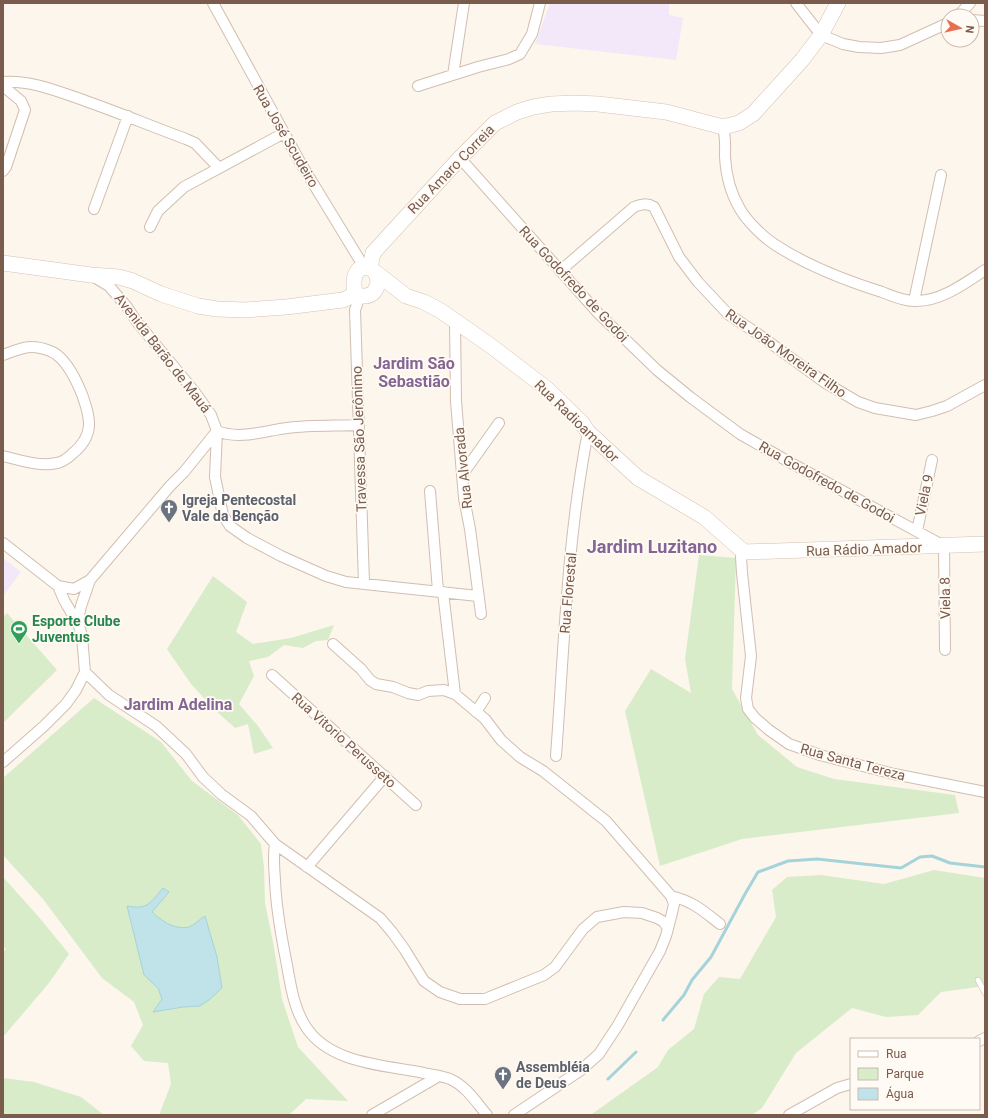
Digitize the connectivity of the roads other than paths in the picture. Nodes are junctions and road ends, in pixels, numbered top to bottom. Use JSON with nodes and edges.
{"nodes":[{"id":1,"x":213,"y":3,"type":"edge"},
{"id":2,"x":464,"y":3,"type":"edge"},
{"id":3,"x":540,"y":3,"type":"edge"},
{"id":4,"x":796,"y":3,"type":"edge"},
{"id":5,"x":838,"y":3,"type":"edge"},
{"id":6,"x":940,"y":27,"type":"edge"},
{"id":7,"x":821,"y":35,"type":"junction"},
{"id":8,"x":453,"y":74,"type":"junction"},
{"id":9,"x":3,"y":82,"type":"edge"},
{"id":10,"x":3,"y":86,"type":"edge"},
{"id":11,"x":418,"y":86,"type":"dead end"},
{"id":12,"x":128,"y":116,"type":"junction"},
{"id":13,"x":723,"y":127,"type":"junction"},
{"id":14,"x":284,"y":133,"type":"junction"},
{"id":15,"x":460,"y":158,"type":"junction"},
{"id":16,"x":219,"y":168,"type":"junction"},
{"id":17,"x":3,"y":171,"type":"edge"},
{"id":18,"x":941,"y":175,"type":"dead end"},
{"id":19,"x":94,"y":209,"type":"dead end"},
{"id":20,"x":150,"y":227,"type":"dead end"},
{"id":21,"x":3,"y":263,"type":"edge"},
{"id":22,"x":370,"y":269,"type":"junction"},
{"id":23,"x":985,"y":270,"type":"edge"},
{"id":24,"x":560,"y":271,"type":"junction"},
{"id":25,"x":91,"y":275,"type":"junction"},
{"id":26,"x":362,"y":295,"type":"junction"},
{"id":27,"x":406,"y":296,"type":"junction"},
{"id":28,"x":914,"y":301,"type":"junction"},
{"id":29,"x":456,"y":321,"type":"junction"},
{"id":30,"x":3,"y":355,"type":"edge"},
{"id":31,"x":985,"y":385,"type":"edge"},
{"id":32,"x":499,"y":423,"type":"dead end"},
{"id":33,"x":358,"y":425,"type":"junction"},
{"id":34,"x":217,"y":431,"type":"junction"},
{"id":35,"x":588,"y":432,"type":"junction"},
{"id":36,"x":3,"y":456,"type":"edge"},
{"id":37,"x":932,"y":460,"type":"dead end"},
{"id":38,"x":462,"y":475,"type":"junction"},
{"id":39,"x":430,"y":492,"type":"dead end"},
{"id":40,"x":907,"y":526,"type":"junction"},
{"id":41,"x":917,"y":531,"type":"junction"},
{"id":42,"x":3,"y":543,"type":"edge"},
{"id":43,"x":985,"y":544,"type":"edge"},
{"id":44,"x":944,"y":546,"type":"junction"},
{"id":45,"x":907,"y":547,"type":"junction"},
{"id":46,"x":744,"y":552,"type":"junction"},
{"id":47,"x":90,"y":580,"type":"junction"},
{"id":48,"x":364,"y":583,"type":"junction"},
{"id":49,"x":58,"y":586,"type":"junction"},
{"id":50,"x":440,"y":591,"type":"junction"},
{"id":51,"x":478,"y":596,"type":"junction"},
{"id":52,"x":480,"y":614,"type":"dead end"},
{"id":53,"x":79,"y":626,"type":"junction"},
{"id":54,"x":333,"y":644,"type":"dead end"},
{"id":55,"x":945,"y":650,"type":"dead end"},
{"id":56,"x":85,"y":672,"type":"junction"},
{"id":57,"x":272,"y":675,"type":"dead end"},
{"id":58,"x":455,"y":694,"type":"junction"},
{"id":59,"x":485,"y":698,"type":"dead end"},
{"id":60,"x":476,"y":712,"type":"junction"},
{"id":61,"x":556,"y":756,"type":"dead end"},
{"id":62,"x":3,"y":762,"type":"edge"},
{"id":63,"x":384,"y":776,"type":"junction"},
{"id":64,"x":985,"y":792,"type":"edge"},
{"id":65,"x":416,"y":805,"type":"dead end"},
{"id":66,"x":275,"y":844,"type":"junction"},
{"id":67,"x":307,"y":867,"type":"junction"},
{"id":68,"x":671,"y":896,"type":"junction"},
{"id":69,"x":720,"y":924,"type":"dead end"},
{"id":70,"x":668,"y":929,"type":"junction"},
{"id":71,"x":978,"y":980,"type":"dead end"},
{"id":72,"x":985,"y":993,"type":"edge"},
{"id":73,"x":439,"y":1076,"type":"junction"},
{"id":74,"x":850,"y":1084,"type":"edge"},
{"id":75,"x":372,"y":1115,"type":"edge"},
{"id":76,"x":487,"y":1115,"type":"edge"},
{"id":77,"x":514,"y":1115,"type":"edge"},
{"id":78,"x":789,"y":1115,"type":"edge"}],
"edges":[{"from":1,"to":14,"type":"street","name":"Rua José Scudeiro"},
{"from":2,"to":8,"type":"street"},
{"from":3,"to":8,"type":"street"},
{"from":4,"to":7,"type":"street"},
{"from":5,"to":7,"type":"street"},
{"from":6,"to":7,"type":"street"},
{"from":7,"to":13,"type":"street"},
{"from":8,"to":11,"type":"street"},
{"from":9,"to":12,"type":"street"},
{"from":10,"to":17,"type":"street"},
{"from":12,"to":16,"type":"street"},
{"from":12,"to":19,"type":"street"},
{"from":13,"to":15,"type":"street","name":"Rua Amaro Correia"},
{"from":13,"to":28,"type":"street"},
{"from":14,"to":16,"type":"street"},
{"from":14,"to":22,"type":"street","name":"Rua José Scudeiro"},
{"from":15,"to":22,"type":"street","name":"Rua Amaro Correia"},
{"from":15,"to":24,"type":"street","name":"Rua Godofredo de Godoi"},
{"from":16,"to":20,"type":"street"},
{"from":18,"to":28,"type":"street"},
{"from":21,"to":25,"type":"street","name":"Avenida Barão de Mauá"},
{"from":22,"to":26,"type":"street"},
{"from":22,"to":26,"type":"street"},
{"from":22,"to":27,"type":"street","name":"Rua Radioamador"},
{"from":23,"to":28,"type":"street"},
{"from":24,"to":31,"type":"street","name":"Rua João Moreira Filho"},
{"from":24,"to":40,"type":"street","name":"Rua Godofredo de Godoi"},
{"from":25,"to":26,"type":"street"},
{"from":25,"to":34,"type":"street","name":"Avenida Barão de Mauá"},
{"from":26,"to":27,"type":"street","name":"Rua Radioamador"},
{"from":26,"to":33,"type":"street","name":"Travessa São Jerônimo"},
{"from":27,"to":29,"type":"street","name":"Rua Radioamador"},
{"from":29,"to":35,"type":"street","name":"Rua Radioamador"},
{"from":29,"to":38,"type":"street","name":"Rua Alvorada"},
{"from":30,"to":36,"type":"street"},
{"from":32,"to":38,"type":"street"},
{"from":33,"to":34,"type":"street"},
{"from":33,"to":48,"type":"street","name":"Travessa São Jerônimo"},
{"from":34,"to":47,"type":"street"},
{"from":34,"to":48,"type":"street"},
{"from":35,"to":46,"type":"street","name":"Rua Radioamador"},
{"from":35,"to":61,"type":"street","name":"Rua Florestal"},
{"from":37,"to":41,"type":"street","name":"Viela 9"},
{"from":38,"to":51,"type":"street","name":"Rua Alvorada"},
{"from":39,"to":50,"type":"street"},
{"from":40,"to":41,"type":"street","name":"Rua Godofredo de Godoi"},
{"from":40,"to":45,"type":"street"},
{"from":41,"to":44,"type":"street","name":"Rua Godofredo de Godoi"},
{"from":42,"to":49,"type":"street"},
{"from":43,"to":44,"type":"street","name":"Rua Rádio Amador"},
{"from":44,"to":45,"type":"street","name":"Rua Rádio Amador"},
{"from":44,"to":55,"type":"street","name":"Viela 8"},
{"from":45,"to":46,"type":"street","name":"Rua Rádio Amador"},
{"from":46,"to":64,"type":"street","name":"Rua Santa Tereza"},
{"from":47,"to":49,"type":"street"},
{"from":47,"to":53,"type":"street"},
{"from":48,"to":50,"type":"street"},
{"from":49,"to":53,"type":"street"},
{"from":50,"to":51,"type":"street"},
{"from":50,"to":58,"type":"street"},
{"from":51,"to":52,"type":"street","name":"Rua Alvorada"},
{"from":53,"to":56,"type":"street"},
{"from":54,"to":58,"type":"street"},
{"from":56,"to":62,"type":"street"},
{"from":56,"to":66,"type":"street"},
{"from":57,"to":63,"type":"street","name":"Rua Vitorio Perusseto"},
{"from":58,"to":60,"type":"street"},
{"from":59,"to":60,"type":"street"},
{"from":60,"to":68,"type":"street"},
{"from":63,"to":65,"type":"street","name":"Rua Vitorio Perusseto"},
{"from":63,"to":67,"type":"street"},
{"from":66,"to":67,"type":"street"},
{"from":66,"to":73,"type":"street"},
{"from":67,"to":70,"type":"street"},
{"from":68,"to":69,"type":"street"},
{"from":68,"to":70,"type":"street"},
{"from":70,"to":77,"type":"street"},
{"from":71,"to":72,"type":"lane"},
{"from":73,"to":75,"type":"street"},
{"from":73,"to":76,"type":"street"},
{"from":74,"to":78,"type":"street"}]}
